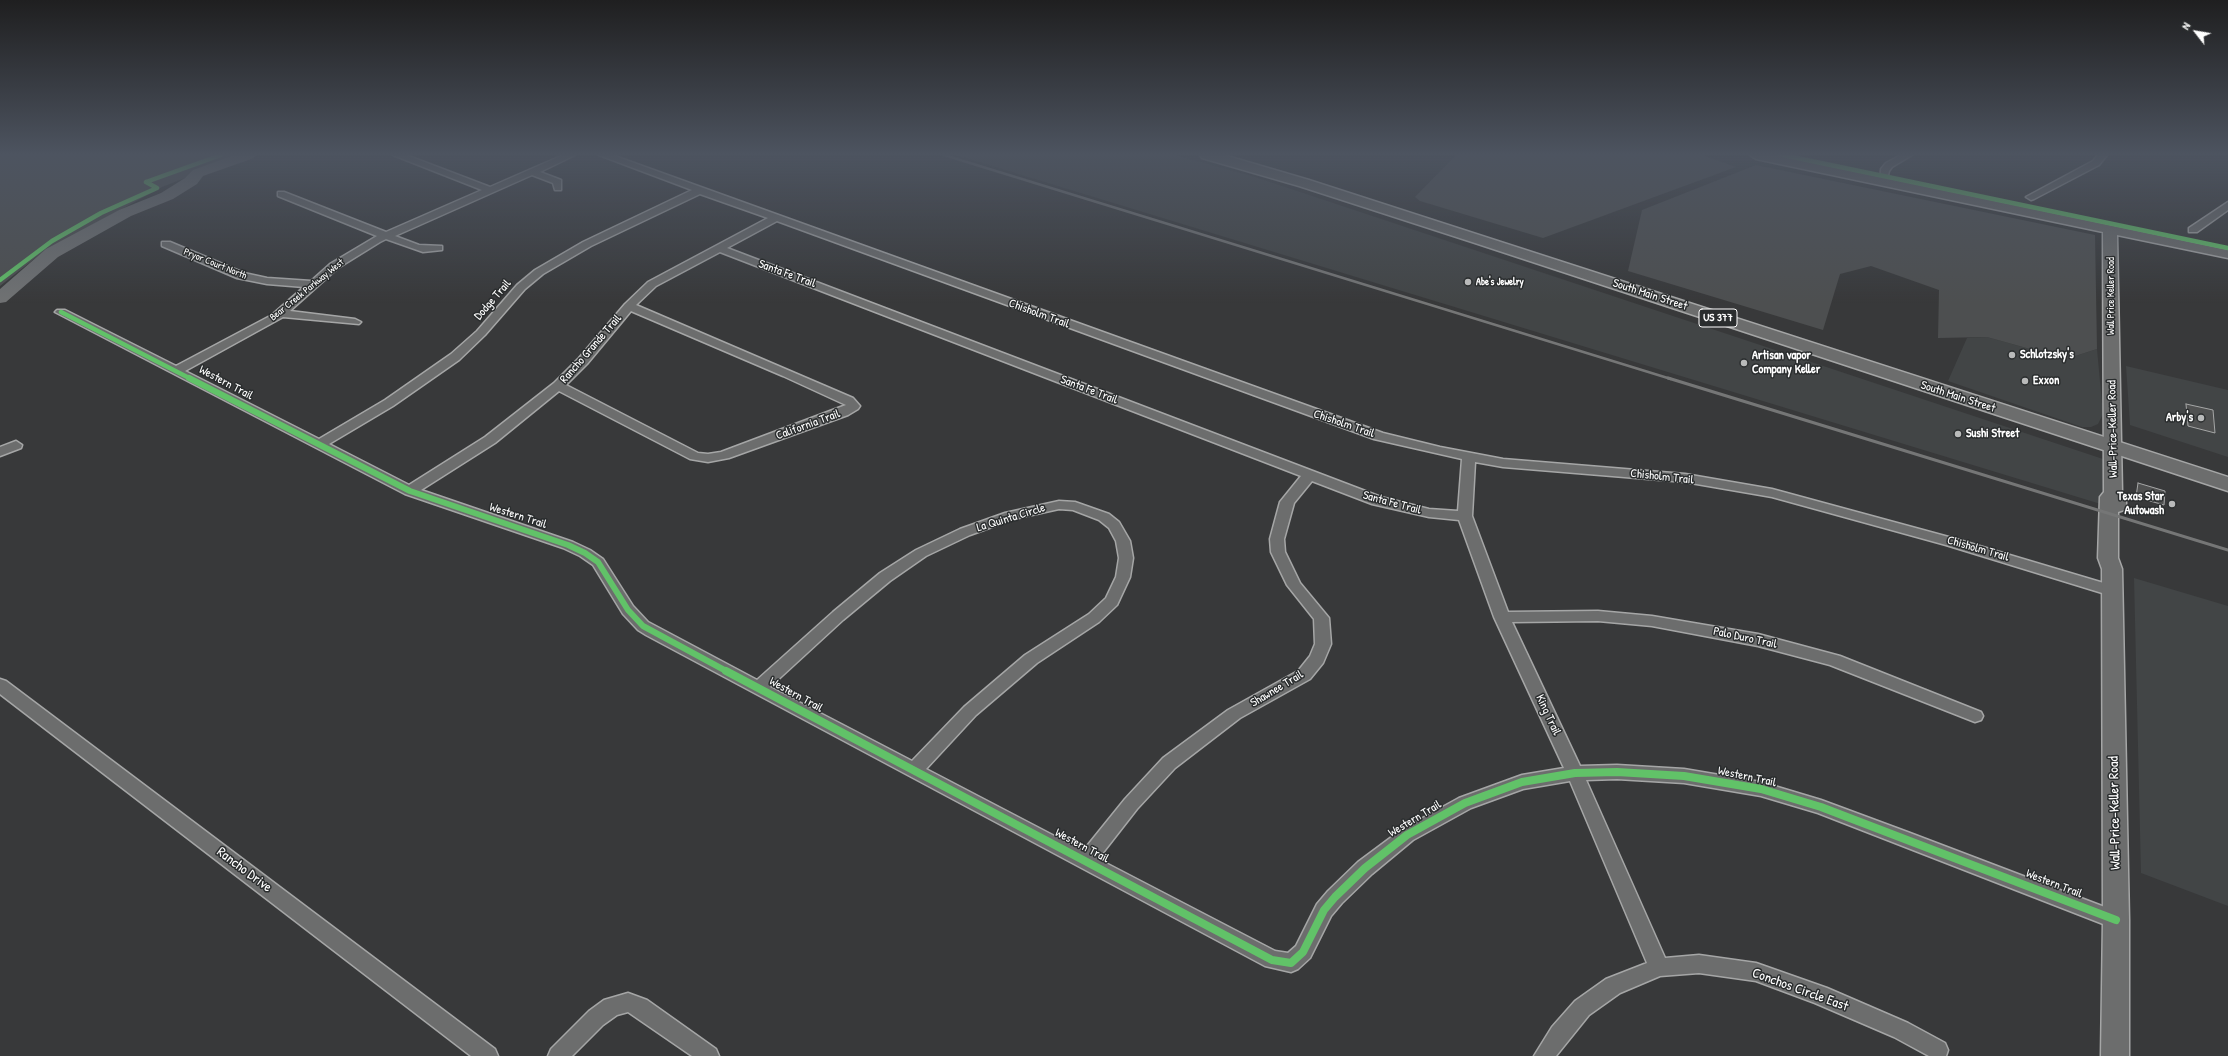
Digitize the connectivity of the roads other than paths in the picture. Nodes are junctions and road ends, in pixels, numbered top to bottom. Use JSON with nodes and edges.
{"nodes":[{"id":1,"x":307,"y":204,"type":"edge"},
{"id":2,"x":457,"y":204,"type":"edge"},
{"id":3,"x":670,"y":204,"type":"edge"},
{"id":4,"x":736,"y":204,"type":"edge"},
{"id":5,"x":1371,"y":204,"type":"edge"},
{"id":6,"x":1991,"y":204,"type":"edge"},
{"id":7,"x":2228,"y":205,"type":"edge"},
{"id":8,"x":776,"y":218,"type":"junction"},
{"id":9,"x":2110,"y":229,"type":"junction"},
{"id":10,"x":2193,"y":230,"type":"dead end"},
{"id":11,"x":386,"y":235,"type":"junction"},
{"id":12,"x":166,"y":244,"type":"dead end"},
{"id":13,"x":438,"y":248,"type":"dead end"},
{"id":14,"x":718,"y":248,"type":"junction"},
{"id":15,"x":2228,"y":254,"type":"edge"},
{"id":16,"x":312,"y":284,"type":"junction"},
{"id":17,"x":629,"y":306,"type":"junction"},
{"id":18,"x":61,"y":312,"type":"dead end"},
{"id":19,"x":281,"y":313,"type":"junction"},
{"id":20,"x":355,"y":322,"type":"dead end"},
{"id":21,"x":2112,"y":363,"type":"joint"},
{"id":22,"x":177,"y":370,"type":"junction"},
{"id":23,"x":558,"y":386,"type":"junction"},
{"id":24,"x":320,"y":444,"type":"junction"},
{"id":25,"x":16,"y":445,"type":"dead end"},
{"id":26,"x":2114,"y":448,"type":"junction"},
{"id":27,"x":0,"y":452,"type":"edge"},
{"id":28,"x":1469,"y":457,"type":"junction"},
{"id":29,"x":1309,"y":475,"type":"junction"},
{"id":30,"x":2228,"y":484,"type":"edge"},
{"id":31,"x":410,"y":491,"type":"junction"},
{"id":32,"x":1464,"y":516,"type":"junction"},
{"id":33,"x":2112,"y":580,"type":"junction"},
{"id":34,"x":1502,"y":617,"type":"junction"},
{"id":35,"x":0,"y":685,"type":"edge"},
{"id":36,"x":760,"y":687,"type":"junction"},
{"id":37,"x":1975,"y":716,"type":"dead end"},
{"id":38,"x":914,"y":770,"type":"junction"},
{"id":39,"x":1575,"y":773,"type":"junction"},
{"id":40,"x":1086,"y":861,"type":"junction"},
{"id":41,"x":2116,"y":920,"type":"junction"},
{"id":42,"x":1659,"y":967,"type":"junction"},
{"id":43,"x":1938,"y":1050,"type":"dead end"},
{"id":44,"x":488,"y":1056,"type":"edge"},
{"id":45,"x":558,"y":1056,"type":"edge"},
{"id":46,"x":709,"y":1056,"type":"edge"},
{"id":47,"x":1544,"y":1056,"type":"edge"},
{"id":48,"x":2115,"y":1056,"type":"edge"}],
"edges":[{"from":1,"to":11,"type":"street"},
{"from":2,"to":11,"type":"street","name":"Bear Creek Parkway West"},
{"from":3,"to":24,"type":"street","name":"Dodge Trail"},
{"from":4,"to":8,"type":"street","name":"Chisholm Trail"},
{"from":5,"to":26,"type":"main road","name":"South Main Street","number":"US 377"},
{"from":6,"to":9,"type":"street"},
{"from":7,"to":10,"type":"street"},
{"from":8,"to":14,"type":"street","name":"Rancho Grande Trail"},
{"from":8,"to":28,"type":"street","name":"Chisholm Trail"},
{"from":9,"to":15,"type":"street"},
{"from":9,"to":21,"type":"street","name":"Wall Price Keller Road"},
{"from":11,"to":13,"type":"street"},
{"from":11,"to":16,"type":"street","name":"Bear Creek Parkway West"},
{"from":12,"to":16,"type":"street","name":"Pryor Court North"},
{"from":14,"to":17,"type":"street","name":"Rancho Grande Trail"},
{"from":14,"to":29,"type":"street","name":"Santa Fe Trail"},
{"from":16,"to":19,"type":"street","name":"Bear Creek Parkway West"},
{"from":17,"to":23,"type":"street","name":"Rancho Grande Trail"},
{"from":17,"to":23,"type":"street","name":"California Trail"},
{"from":18,"to":22,"type":"street","name":"Western Trail"},
{"from":19,"to":20,"type":"street"},
{"from":19,"to":22,"type":"street","name":"Bear Creek Parkway West"},
{"from":21,"to":26,"type":"street","name":"Wall-Price-Keller Road"},
{"from":22,"to":24,"type":"street","name":"Western Trail"},
{"from":23,"to":31,"type":"street","name":"Rancho Grande Trail"},
{"from":24,"to":31,"type":"street","name":"Western Trail"},
{"from":25,"to":27,"type":"street"},
{"from":26,"to":30,"type":"main road","name":"South Main Street","number":"US 377"},
{"from":26,"to":33,"type":"street","name":"Wall-Price-Keller Road"},
{"from":28,"to":32,"type":"street","name":"King Trail"},
{"from":28,"to":33,"type":"street","name":"Chisholm Trail"},
{"from":29,"to":32,"type":"street","name":"Santa Fe Trail"},
{"from":29,"to":40,"type":"street","name":"Shawnee Trail"},
{"from":31,"to":36,"type":"street","name":"Western Trail"},
{"from":32,"to":34,"type":"street","name":"King Trail"},
{"from":33,"to":41,"type":"street","name":"Wall-Price-Keller Road"},
{"from":34,"to":37,"type":"street","name":"Palo Duro Trail"},
{"from":34,"to":39,"type":"street","name":"King Trail"},
{"from":35,"to":44,"type":"street","name":"Rancho Drive"},
{"from":36,"to":38,"type":"street","name":"Western Trail"},
{"from":36,"to":38,"type":"street","name":"La Quinta Circle"},
{"from":38,"to":40,"type":"street","name":"Western Trail"},
{"from":39,"to":40,"type":"street","name":"Western Trail"},
{"from":39,"to":41,"type":"street","name":"Western Trail"},
{"from":39,"to":42,"type":"street","name":"King Trail"},
{"from":41,"to":48,"type":"street","name":"Wall-Price-Keller Road"},
{"from":42,"to":43,"type":"street","name":"Conchos Circle East"},
{"from":42,"to":47,"type":"street","name":"Conchos Circle East"},
{"from":45,"to":46,"type":"street"}]}
